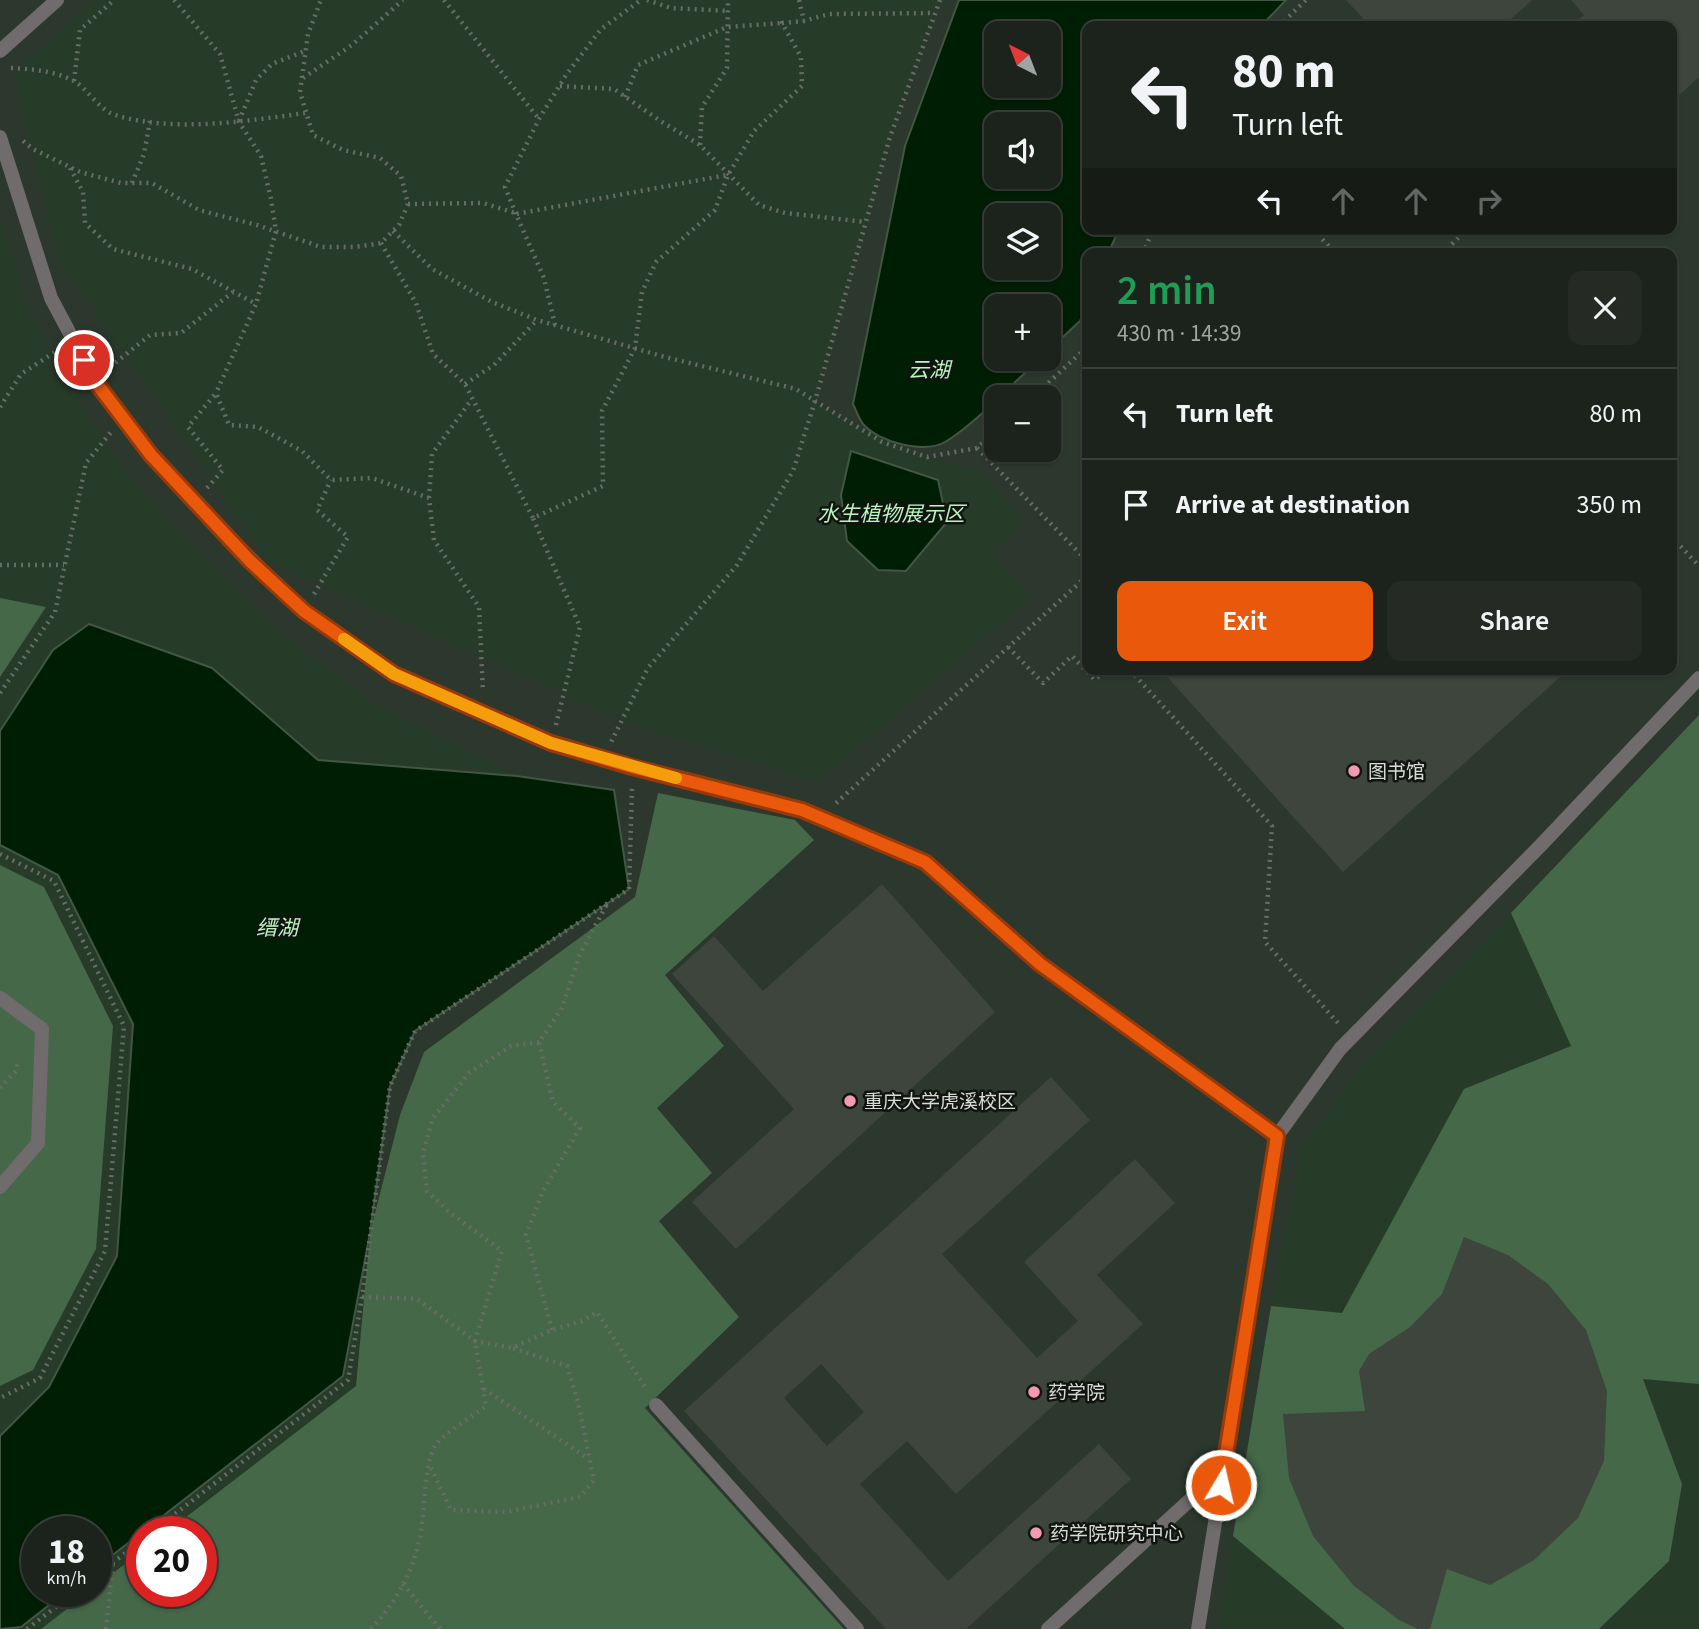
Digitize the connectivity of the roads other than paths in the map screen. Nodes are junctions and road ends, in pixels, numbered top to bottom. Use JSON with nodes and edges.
{"nodes":[{"id":1,"x":57,"y":0,"type":"edge"},
{"id":2,"x":0,"y":51,"type":"edge"},
{"id":3,"x":0,"y":137,"type":"edge"},
{"id":4,"x":1699,"y":678,"type":"edge"},
{"id":5,"x":0,"y":998,"type":"edge"},
{"id":6,"x":1277,"y":1136,"type":"junction"},
{"id":7,"x":0,"y":1187,"type":"edge"},
{"id":8,"x":656,"y":1405,"type":"road end"},
{"id":9,"x":1221,"y":1485,"type":"junction"},
{"id":10,"x":857,"y":1629,"type":"edge"},
{"id":11,"x":1048,"y":1629,"type":"edge"},
{"id":12,"x":1198,"y":1629,"type":"edge"}],
"edges":[{"from":1,"to":2,"type":"lane"},
{"from":3,"to":6,"type":"lane"},
{"from":4,"to":6,"type":"lane"},
{"from":5,"to":7,"type":"lane"},
{"from":6,"to":9,"type":"lane"},
{"from":8,"to":10,"type":"lane"},
{"from":9,"to":11,"type":"lane"},
{"from":9,"to":12,"type":"lane"}]}
